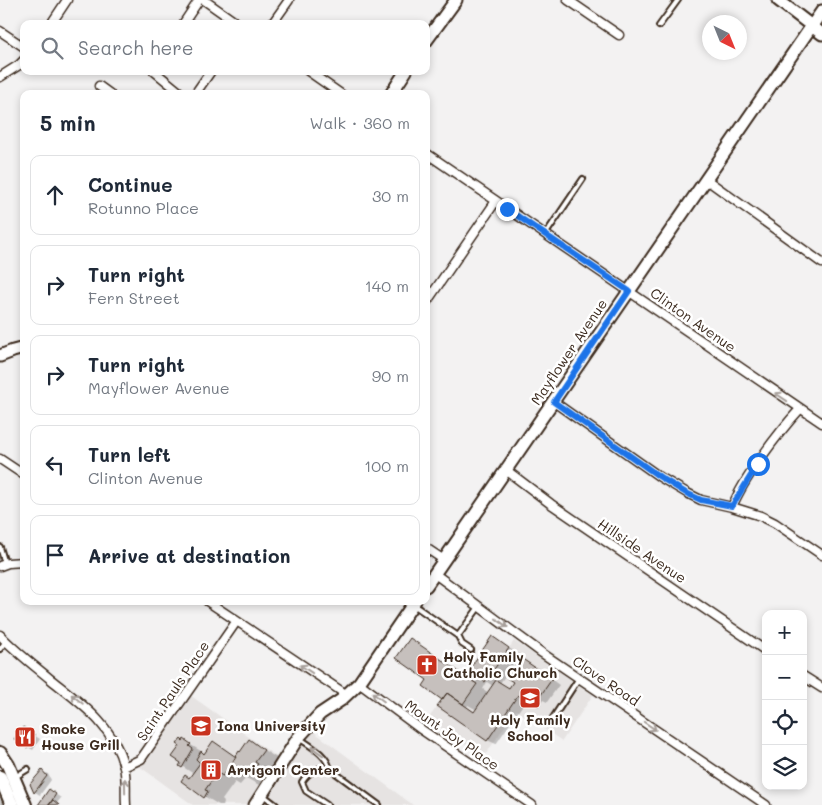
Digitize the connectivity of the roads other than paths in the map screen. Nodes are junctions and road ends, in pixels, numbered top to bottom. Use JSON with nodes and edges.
{"nodes":[{"id":1,"x":67,"y":0,"type":"edge"},
{"id":2,"x":199,"y":0,"type":"edge"},
{"id":3,"x":204,"y":0,"type":"edge"},
{"id":4,"x":289,"y":0,"type":"edge"},
{"id":5,"x":456,"y":0,"type":"edge"},
{"id":6,"x":568,"y":0,"type":"edge"},
{"id":7,"x":678,"y":0,"type":"edge"},
{"id":8,"x":778,"y":0,"type":"edge"},
{"id":9,"x":822,"y":11,"type":"edge"},
{"id":10,"x":54,"y":20,"type":"edge"},
{"id":11,"x":186,"y":20,"type":"edge"},
{"id":12,"x":232,"y":20,"type":"edge"},
{"id":13,"x":275,"y":20,"type":"edge"},
{"id":14,"x":659,"y":26,"type":"dead end"},
{"id":15,"x":812,"y":26,"type":"junction"},
{"id":16,"x":0,"y":31,"type":"edge"},
{"id":17,"x":822,"y":34,"type":"edge"},
{"id":18,"x":620,"y":35,"type":"dead end"},
{"id":19,"x":430,"y":36,"type":"edge"},
{"id":20,"x":20,"y":44,"type":"edge"},
{"id":21,"x":20,"y":64,"type":"edge"},
{"id":22,"x":159,"y":75,"type":"edge"},
{"id":23,"x":208,"y":75,"type":"edge"},
{"id":24,"x":314,"y":75,"type":"edge"},
{"id":25,"x":403,"y":75,"type":"edge"},
{"id":26,"x":0,"y":77,"type":"edge"},
{"id":27,"x":99,"y":86,"type":"dead end"},
{"id":28,"x":104,"y":90,"type":"edge"},
{"id":29,"x":177,"y":90,"type":"edge"},
{"id":30,"x":198,"y":90,"type":"edge"},
{"id":31,"x":335,"y":90,"type":"edge"},
{"id":32,"x":394,"y":90,"type":"edge"},
{"id":33,"x":430,"y":156,"type":"edge"},
{"id":34,"x":583,"y":179,"type":"dead end"},
{"id":35,"x":707,"y":180,"type":"junction"},
{"id":36,"x":496,"y":201,"type":"junction"},
{"id":37,"x":545,"y":235,"type":"junction"},
{"id":38,"x":822,"y":264,"type":"edge"},
{"id":39,"x":629,"y":291,"type":"junction"},
{"id":40,"x":430,"y":297,"type":"edge"},
{"id":41,"x":20,"y":349,"type":"edge"},
{"id":42,"x":0,"y":356,"type":"edge"},
{"id":43,"x":554,"y":402,"type":"junction"},
{"id":44,"x":800,"y":409,"type":"junction"},
{"id":45,"x":822,"y":423,"type":"edge"},
{"id":46,"x":0,"y":459,"type":"edge"},
{"id":47,"x":506,"y":470,"type":"junction"},
{"id":48,"x":20,"y":472,"type":"edge"},
{"id":49,"x":732,"y":506,"type":"junction"},
{"id":50,"x":0,"y":547,"type":"edge"},
{"id":51,"x":430,"y":551,"type":"edge"},
{"id":52,"x":822,"y":555,"type":"edge"},
{"id":53,"x":444,"y":560,"type":"junction"},
{"id":54,"x":20,"y":563,"type":"edge"},
{"id":55,"x":3,"y":565,"type":"edge"},
{"id":56,"x":434,"y":574,"type":"junction"},
{"id":57,"x":430,"y":580,"type":"edge"},
{"id":58,"x":213,"y":605,"type":"edge"},
{"id":59,"x":413,"y":605,"type":"edge"},
{"id":60,"x":417,"y":605,"type":"edge"},
{"id":61,"x":479,"y":606,"type":"junction"},
{"id":62,"x":236,"y":622,"type":"junction"},
{"id":63,"x":458,"y":636,"type":"junction"},
{"id":64,"x":3,"y":638,"type":"edge"},
{"id":65,"x":762,"y":648,"type":"edge"},
{"id":66,"x":0,"y":649,"type":"edge"},
{"id":67,"x":471,"y":650,"type":"dead end"},
{"id":68,"x":579,"y":678,"type":"junction"},
{"id":69,"x":807,"y":679,"type":"edge"},
{"id":70,"x":359,"y":683,"type":"junction"},
{"id":71,"x":822,"y":688,"type":"edge"},
{"id":72,"x":347,"y":696,"type":"junction"},
{"id":73,"x":551,"y":721,"type":"dead end"},
{"id":74,"x":298,"y":738,"type":"junction"},
{"id":75,"x":0,"y":753,"type":"edge"},
{"id":76,"x":124,"y":767,"type":"junction"},
{"id":77,"x":28,"y":768,"type":"dead end"},
{"id":78,"x":330,"y":769,"type":"junction"},
{"id":79,"x":0,"y":777,"type":"edge"},
{"id":80,"x":14,"y":778,"type":"junction"},
{"id":81,"x":261,"y":794,"type":"junction"},
{"id":82,"x":12,"y":805,"type":"edge"},
{"id":83,"x":25,"y":805,"type":"edge"},
{"id":84,"x":126,"y":805,"type":"edge"},
{"id":85,"x":255,"y":805,"type":"edge"},
{"id":86,"x":276,"y":805,"type":"edge"},
{"id":87,"x":327,"y":805,"type":"edge"},
{"id":88,"x":378,"y":805,"type":"edge"},
{"id":89,"x":532,"y":805,"type":"edge"},
{"id":90,"x":766,"y":805,"type":"edge"}],
"edges":[{"from":1,"to":10,"type":"street"},
{"from":2,"to":11,"type":"street"},
{"from":3,"to":12,"type":"street"},
{"from":4,"to":13,"type":"street"},
{"from":5,"to":19,"type":"street"},
{"from":6,"to":18,"type":"street"},
{"from":7,"to":14,"type":"lane"},
{"from":8,"to":15,"type":"street"},
{"from":9,"to":15,"type":"street","name":"Mayflower Avenue"},
{"from":15,"to":17,"type":"street"},
{"from":15,"to":35,"type":"street","name":"Mayflower Avenue"},
{"from":16,"to":20,"type":"street"},
{"from":21,"to":26,"type":"street"},
{"from":22,"to":29,"type":"street"},
{"from":23,"to":30,"type":"street"},
{"from":24,"to":31,"type":"street"},
{"from":25,"to":32,"type":"street"},
{"from":27,"to":28,"type":"street"},
{"from":33,"to":36,"type":"street","name":"Clinton Avenue"},
{"from":34,"to":37,"type":"lane"},
{"from":35,"to":38,"type":"street"},
{"from":35,"to":39,"type":"street","name":"Mayflower Avenue"},
{"from":36,"to":37,"type":"street","name":"Clinton Avenue"},
{"from":36,"to":40,"type":"street"},
{"from":37,"to":39,"type":"street","name":"Clinton Avenue"},
{"from":39,"to":43,"type":"street","name":"Mayflower Avenue"},
{"from":44,"to":39,"type":"street","name":"Clinton Avenue","one_way":true},
{"from":41,"to":42,"type":"street"},
{"from":43,"to":47,"type":"street","name":"Mayflower Avenue"},
{"from":43,"to":49,"type":"street"},
{"from":44,"to":45,"type":"street","name":"Clinton Avenue"},
{"from":44,"to":49,"type":"street"},
{"from":46,"to":48,"type":"street"},
{"from":47,"to":53,"type":"street","name":"Mayflower Avenue"},
{"from":47,"to":65,"type":"street","name":"Hillside Avenue"},
{"from":49,"to":52,"type":"street"},
{"from":50,"to":55,"type":"lane"},
{"from":51,"to":53,"type":"street"},
{"from":53,"to":56,"type":"street","name":"Mayflower Avenue"},
{"from":54,"to":55,"type":"street"},
{"from":56,"to":57,"type":"street","name":"Mayflower Avenue"},
{"from":56,"to":61,"type":"street","name":"Clove Road"},
{"from":58,"to":62,"type":"street"},
{"from":59,"to":70,"type":"street"},
{"from":60,"to":63,"type":"lane"},
{"from":61,"to":63,"type":"lane"},
{"from":61,"to":68,"type":"street","name":"Clove Road","one_way":true},
{"from":72,"to":62,"type":"street","one_way":true},
{"from":62,"to":76,"type":"street","name":"Saint Pauls Place"},
{"from":63,"to":67,"type":"lane"},
{"from":64,"to":66,"type":"lane"},
{"from":76,"to":64,"type":"street","one_way":true},
{"from":68,"to":73,"type":"lane"},
{"from":68,"to":90,"type":"street","name":"Clove Road","one_way":true},
{"from":69,"to":71,"type":"street"},
{"from":70,"to":72,"type":"street"},
{"from":89,"to":70,"type":"street","name":"Mount Joy Place","one_way":true},
{"from":72,"to":74,"type":"street"},
{"from":78,"to":74,"type":"lane","one_way":true},
{"from":74,"to":81,"type":"street"},
{"from":75,"to":80,"type":"main road"},
{"from":84,"to":76,"type":"street","one_way":true},
{"from":77,"to":80,"type":"lane"},
{"from":78,"to":87,"type":"lane"},
{"from":78,"to":88,"type":"lane"},
{"from":79,"to":82,"type":"main road"},
{"from":80,"to":83,"type":"main road"},
{"from":81,"to":85,"type":"street"},
{"from":81,"to":86,"type":"lane"}]}
